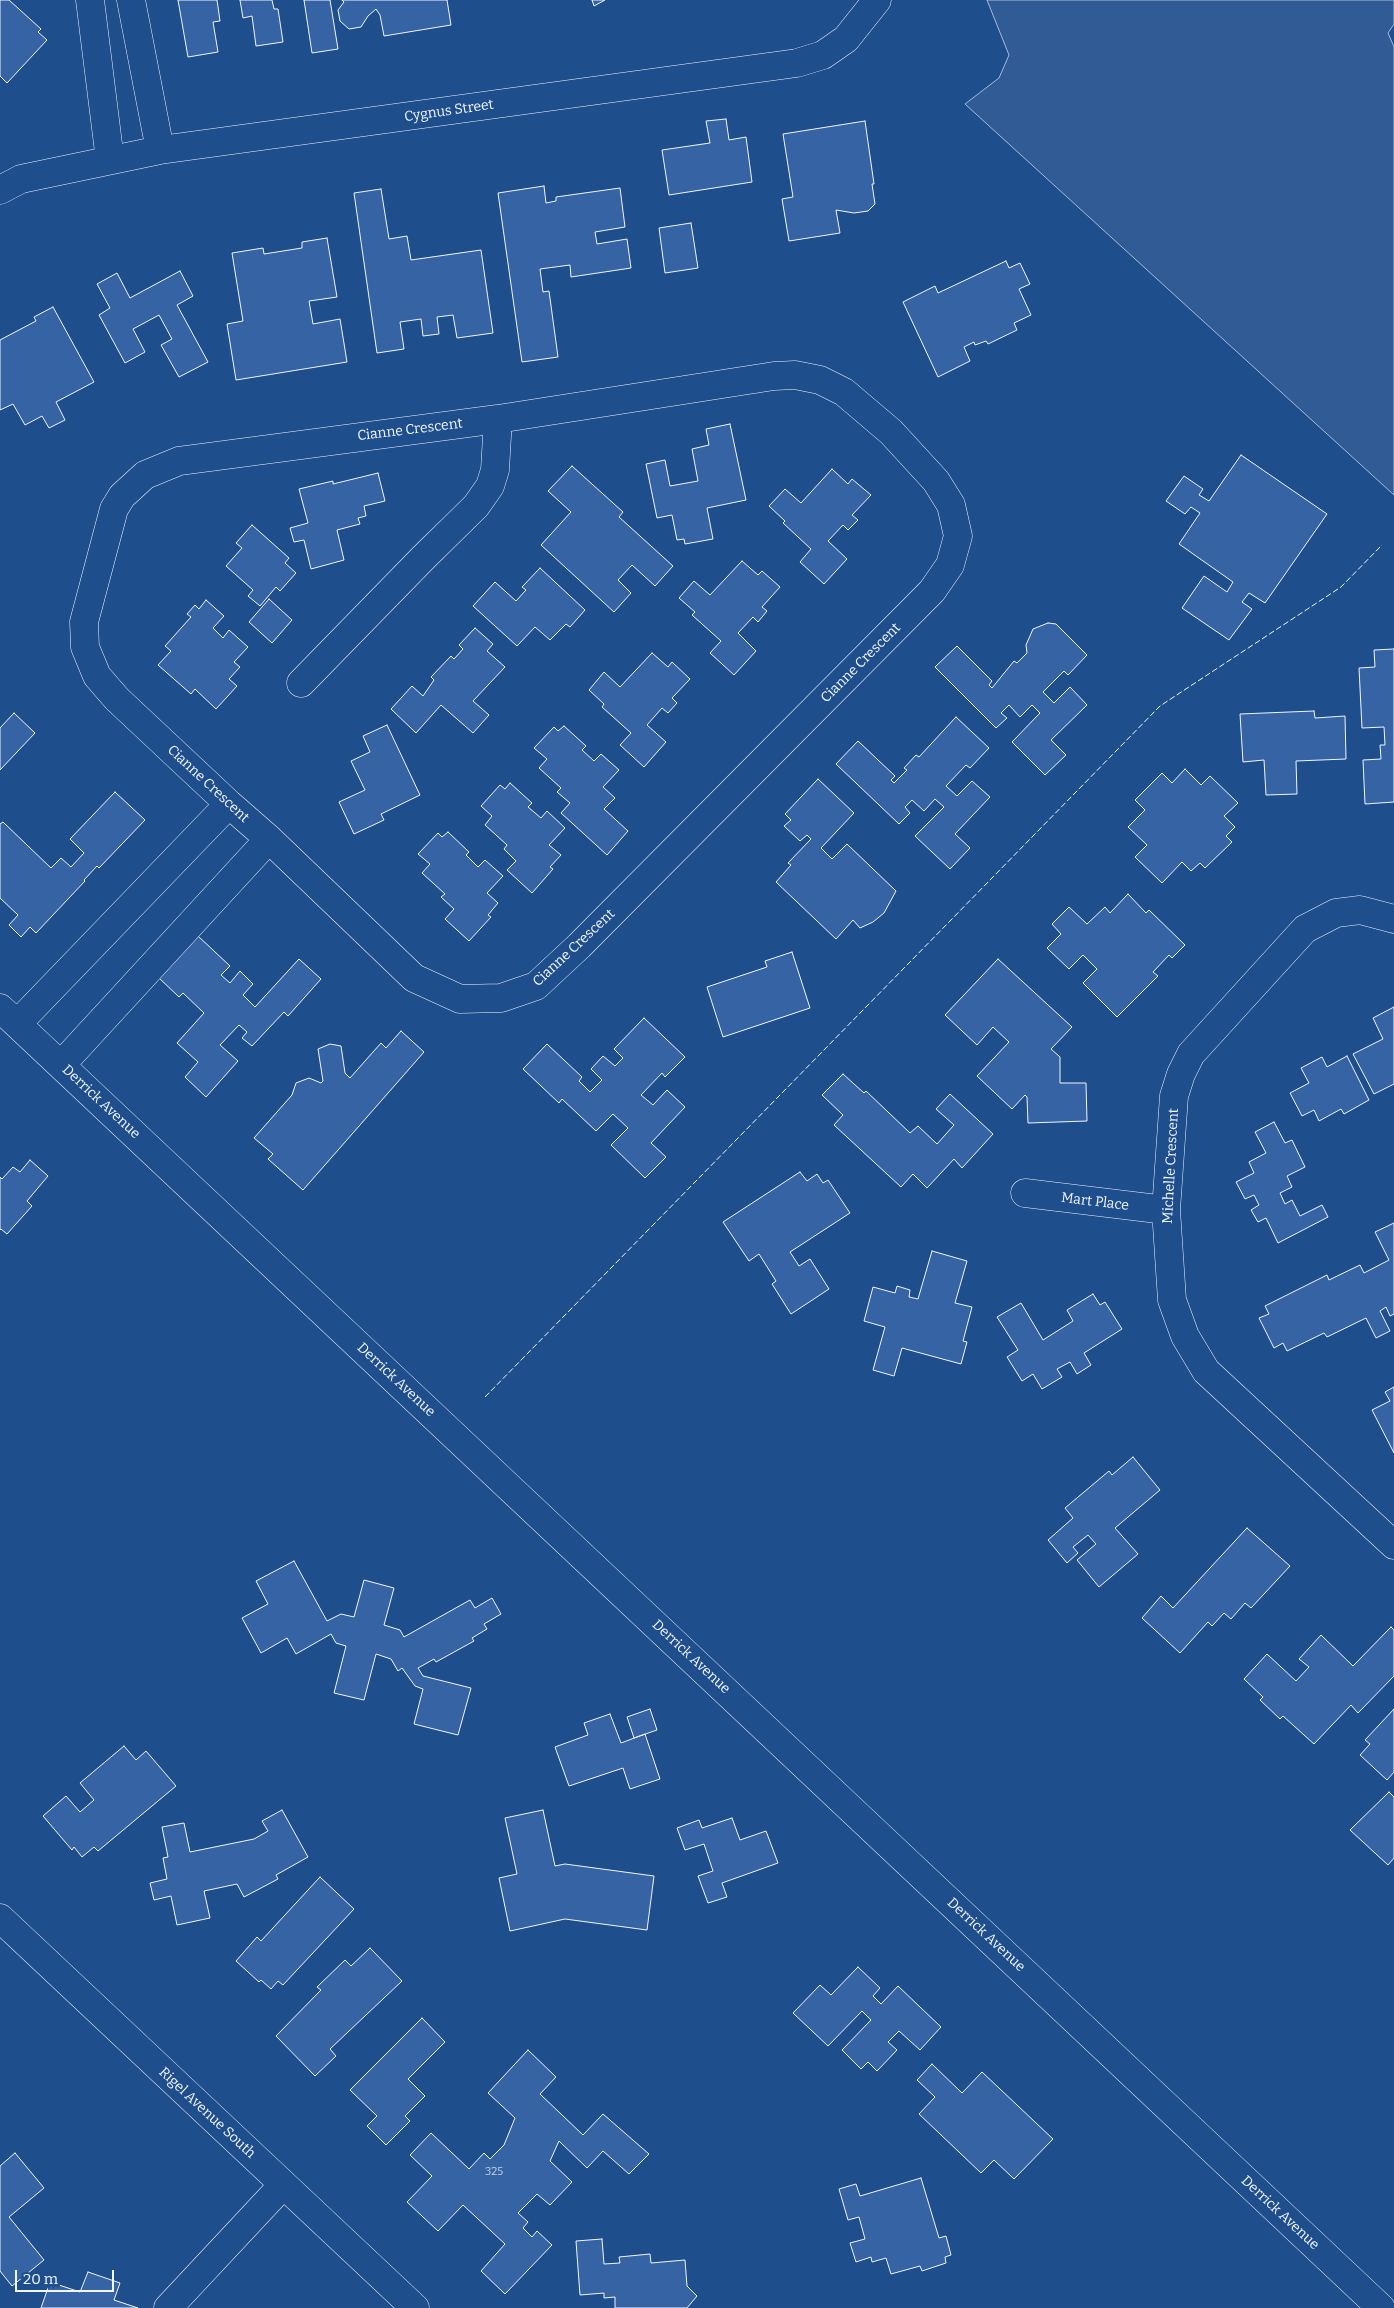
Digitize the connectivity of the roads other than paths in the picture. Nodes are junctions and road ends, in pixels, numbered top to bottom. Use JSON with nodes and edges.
{"nodes":[{"id":1,"x":90,"y":0,"type":"edge"},
{"id":2,"x":131,"y":0,"type":"edge"},
{"id":3,"x":877,"y":0,"type":"edge"},
{"id":4,"x":160,"y":150,"type":"junction"},
{"id":5,"x":110,"y":160,"type":"junction"},
{"id":6,"x":0,"y":190,"type":"edge"},
{"id":7,"x":498,"y":418,"type":"junction"},
{"id":8,"x":302,"y":683,"type":"dead end"},
{"id":9,"x":229,"y":804,"type":"junction"},
{"id":10,"x":269,"y":839,"type":"junction"},
{"id":11,"x":1394,"y":919,"type":"edge"},
{"id":12,"x":9,"y":1016,"type":"edge"},
{"id":13,"x":61,"y":1065,"type":"junction"},
{"id":14,"x":1025,"y":1193,"type":"dead end"},
{"id":15,"x":1166,"y":1210,"type":"junction"},
{"id":16,"x":1394,"y":1545,"type":"edge"},
{"id":17,"x":0,"y":1918,"type":"edge"},
{"id":18,"x":283,"y":2185,"type":"junction"},
{"id":19,"x":168,"y":2308,"type":"edge"},
{"id":20,"x":415,"y":2308,"type":"edge"},
{"id":21,"x":1381,"y":2308,"type":"edge"}],
"edges":[{"from":1,"to":5,"type":"street"},
{"from":2,"to":4,"type":"street"},
{"from":3,"to":4,"type":"street","name":"Cygnus Street"},
{"from":4,"to":5,"type":"street","name":"Cygnus Street"},
{"from":5,"to":6,"type":"street","name":"Cygnus Street"},
{"from":7,"to":8,"type":"street"},
{"from":7,"to":9,"type":"street","name":"Cianne Crescent"},
{"from":7,"to":10,"type":"street","name":"Cianne Crescent"},
{"from":9,"to":10,"type":"street","name":"Cianne Crescent"},
{"from":9,"to":12,"type":"street"},
{"from":10,"to":13,"type":"street"},
{"from":11,"to":15,"type":"street","name":"Michelle Crescent"},
{"from":12,"to":13,"type":"street","name":"Derrick Avenue"},
{"from":13,"to":21,"type":"street","name":"Derrick Avenue"},
{"from":14,"to":15,"type":"street","name":"Mart Place"},
{"from":15,"to":16,"type":"street","name":"Michelle Crescent"},
{"from":17,"to":18,"type":"street","name":"Rigel Avenue South"},
{"from":18,"to":19,"type":"street"},
{"from":18,"to":20,"type":"street","name":"Rigel Avenue South"}]}
